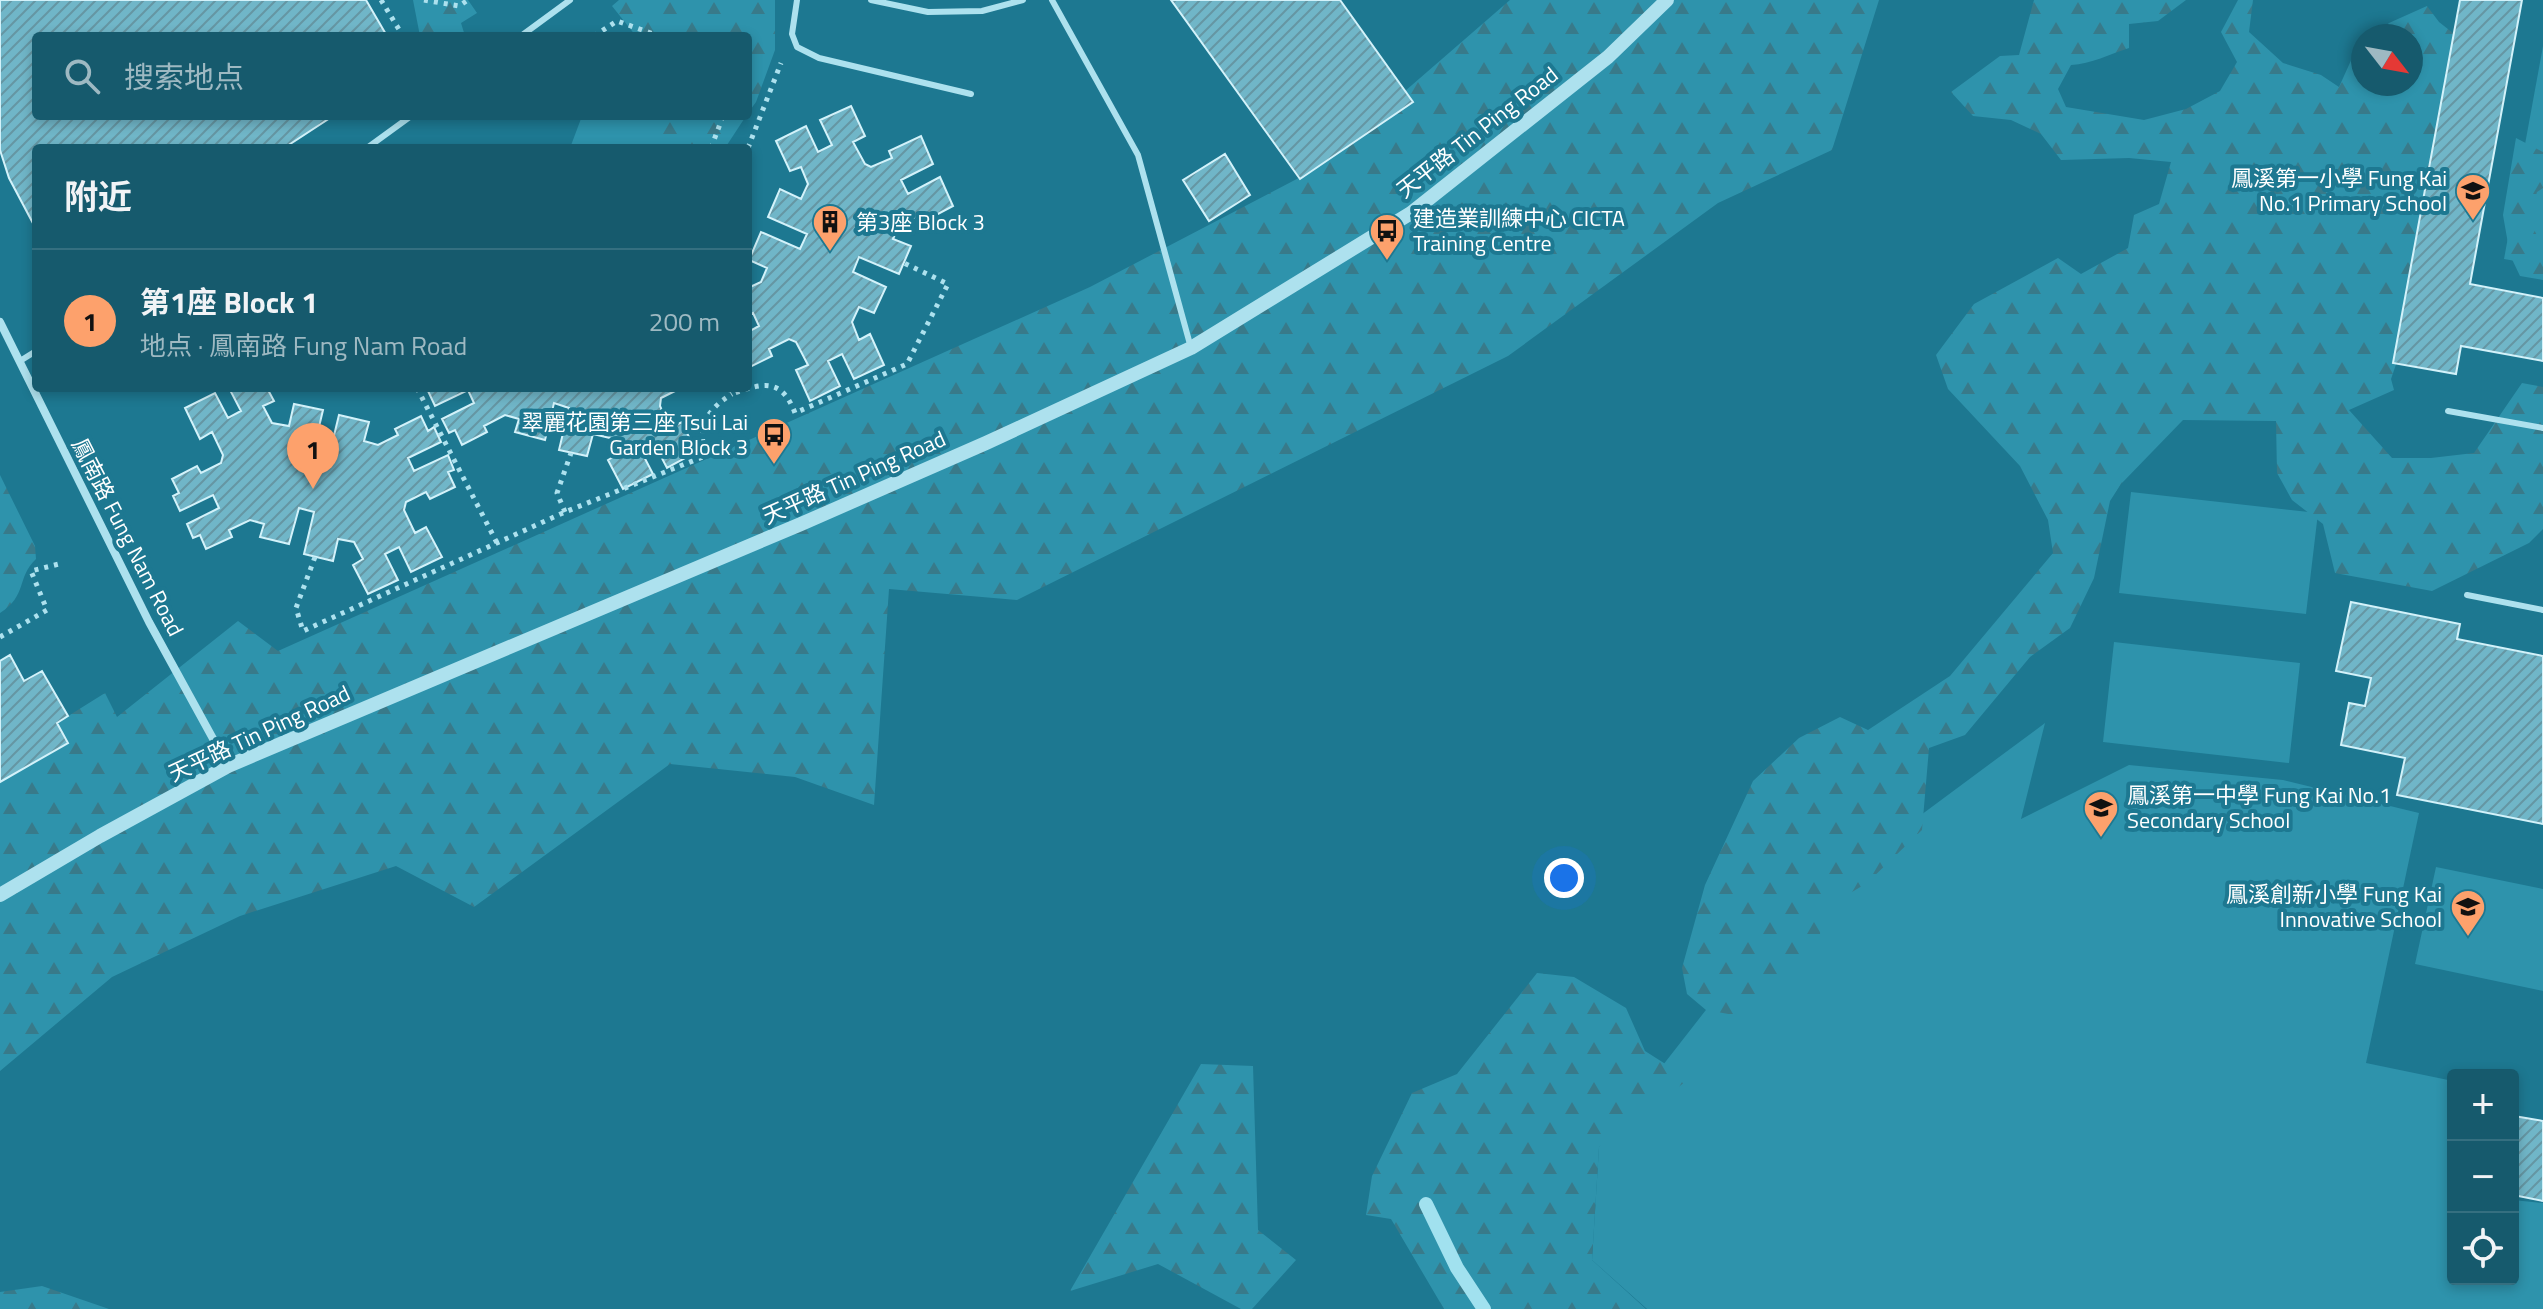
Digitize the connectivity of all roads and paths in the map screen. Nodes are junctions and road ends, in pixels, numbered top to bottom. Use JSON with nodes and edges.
{"nodes":[{"id":1,"x":381,"y":0,"type":"edge"},
{"id":2,"x":424,"y":0,"type":"edge"},
{"id":3,"x":468,"y":0,"type":"edge"},
{"id":4,"x":570,"y":0,"type":"edge"},
{"id":5,"x":797,"y":0,"type":"edge"},
{"id":6,"x":871,"y":0,"type":"edge"},
{"id":7,"x":1023,"y":0,"type":"edge"},
{"id":8,"x":1052,"y":0,"type":"edge"},
{"id":9,"x":1667,"y":0,"type":"edge"},
{"id":10,"x":401,"y":32,"type":"edge"},
{"id":11,"x":526,"y":32,"type":"edge"},
{"id":12,"x":600,"y":32,"type":"edge"},
{"id":13,"x":648,"y":32,"type":"edge"},
{"id":14,"x":792,"y":34,"type":"junction"},
{"id":15,"x":971,"y":94,"type":"dead end"},
{"id":16,"x":406,"y":120,"type":"edge"},
{"id":17,"x":722,"y":120,"type":"edge"},
{"id":18,"x":372,"y":144,"type":"edge"},
{"id":19,"x":712,"y":144,"type":"edge"},
{"id":20,"x":750,"y":144,"type":"edge"},
{"id":21,"x":904,"y":263,"type":"dead end"},
{"id":22,"x":0,"y":322,"type":"edge"},
{"id":23,"x":1191,"y":348,"type":"junction"},
{"id":24,"x":32,"y":354,"type":"edge"},
{"id":25,"x":20,"y":361,"type":"junction"},
{"id":26,"x":32,"y":385,"type":"edge"},
{"id":27,"x":752,"y":387,"type":"edge"},
{"id":28,"x":35,"y":392,"type":"edge"},
{"id":29,"x":419,"y":392,"type":"edge"},
{"id":30,"x":730,"y":392,"type":"edge"},
{"id":31,"x":2448,"y":411,"type":"dead end"},
{"id":32,"x":2543,"y":428,"type":"edge"},
{"id":33,"x":571,"y":453,"type":"dead end"},
{"id":34,"x":565,"y":512,"type":"junction"},
{"id":35,"x":497,"y":543,"type":"junction"},
{"id":36,"x":315,"y":557,"type":"dead end"},
{"id":37,"x":59,"y":564,"type":"dead end"},
{"id":38,"x":2467,"y":595,"type":"dead end"},
{"id":39,"x":2543,"y":610,"type":"edge"},
{"id":40,"x":0,"y":637,"type":"edge"},
{"id":41,"x":228,"y":766,"type":"junction"},
{"id":42,"x":0,"y":895,"type":"edge"}],
"edges":[{"from":1,"to":10,"type":"path"},
{"from":2,"to":3,"type":"path"},
{"from":4,"to":11,"type":"lane"},
{"from":5,"to":14,"type":"lane"},
{"from":6,"to":7,"type":"lane"},
{"from":8,"to":23,"type":"lane"},
{"from":9,"to":23,"type":"street","name":"天平路 Tin Ping Road"},
{"from":12,"to":13,"type":"path"},
{"from":14,"to":15,"type":"lane"},
{"from":14,"to":20,"type":"path"},
{"from":16,"to":18,"type":"lane"},
{"from":17,"to":19,"type":"path"},
{"from":21,"to":27,"type":"path"},
{"from":22,"to":25,"type":"street","name":"鳳南路 Fung Nam Road"},
{"from":23,"to":41,"type":"street","name":"天平路 Tin Ping Road"},
{"from":24,"to":25,"type":"lane"},
{"from":25,"to":26,"type":"street","name":"鳳南路 Fung Nam Road"},
{"from":28,"to":41,"type":"street","name":"鳳南路 Fung Nam Road"},
{"from":29,"to":35,"type":"path"},
{"from":30,"to":34,"type":"path"},
{"from":31,"to":32,"type":"lane"},
{"from":33,"to":34,"type":"path"},
{"from":34,"to":35,"type":"path"},
{"from":35,"to":36,"type":"path"},
{"from":37,"to":40,"type":"path"},
{"from":38,"to":39,"type":"lane"},
{"from":41,"to":42,"type":"street","name":"天平路 Tin Ping Road"}]}
